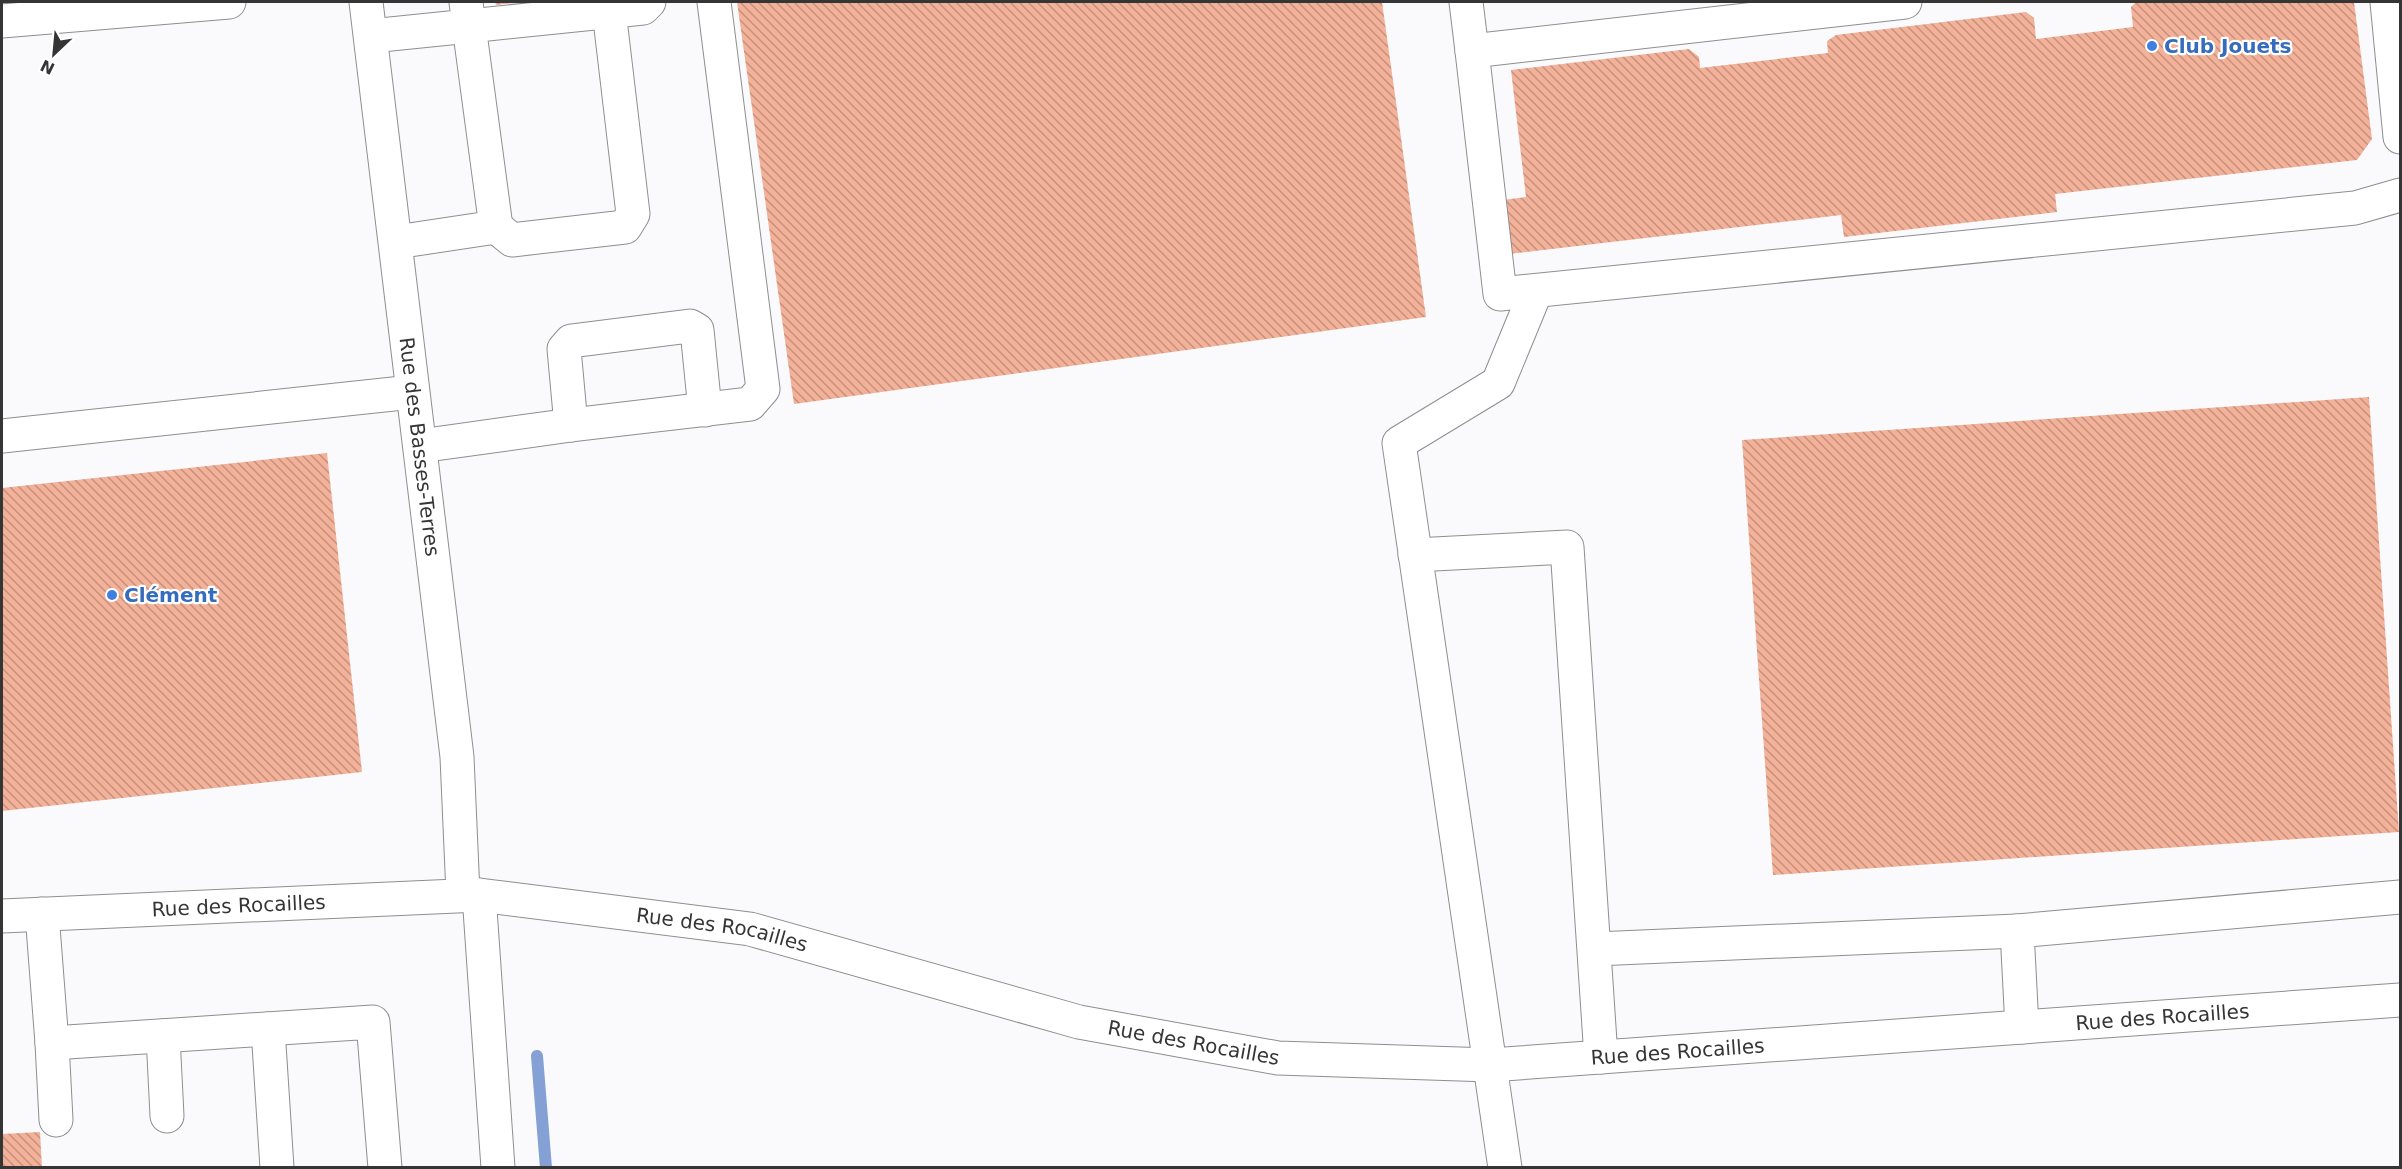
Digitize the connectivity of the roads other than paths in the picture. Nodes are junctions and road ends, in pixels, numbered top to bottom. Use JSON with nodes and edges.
{"nodes":[{"id":1,"x":229,"y":2,"type":"edge"},
{"id":2,"x":366,"y":2,"type":"edge"},
{"id":3,"x":649,"y":2,"type":"edge"},
{"id":4,"x":714,"y":2,"type":"edge"},
{"id":5,"x":1466,"y":2,"type":"edge"},
{"id":6,"x":1905,"y":2,"type":"edge"},
{"id":7,"x":2387,"y":2,"type":"edge"},
{"id":8,"x":160,"y":4,"type":"edge"},
{"id":9,"x":609,"y":11,"type":"junction"},
{"id":10,"x":468,"y":14,"type":"edge"},
{"id":11,"x":2,"y":21,"type":"edge"},
{"id":12,"x":370,"y":36,"type":"junction"},
{"id":13,"x":1472,"y":51,"type":"junction"},
{"id":14,"x":2400,"y":137,"type":"edge"},
{"id":15,"x":2400,"y":195,"type":"edge"},
{"id":16,"x":496,"y":227,"type":"junction"},
{"id":17,"x":396,"y":242,"type":"junction"},
{"id":18,"x":1536,"y":291,"type":"junction"},
{"id":19,"x":412,"y":392,"type":"junction"},
{"id":20,"x":705,"y":410,"type":"junction"},
{"id":21,"x":571,"y":425,"type":"junction"},
{"id":22,"x":2,"y":436,"type":"edge"},
{"id":23,"x":420,"y":446,"type":"junction"},
{"id":24,"x":1415,"y":555,"type":"junction"},
{"id":25,"x":471,"y":894,"type":"junction"},
{"id":26,"x":2400,"y":897,"type":"edge"},
{"id":27,"x":42,"y":914,"type":"junction"},
{"id":28,"x":2,"y":916,"type":"edge"},
{"id":29,"x":2017,"y":931,"type":"junction"},
{"id":30,"x":1595,"y":949,"type":"junction"},
{"id":31,"x":2400,"y":1000,"type":"edge"},
{"id":32,"x":2022,"y":1027,"type":"junction"},
{"id":33,"x":268,"y":1029,"type":"junction"},
{"id":34,"x":163,"y":1036,"type":"junction"},
{"id":35,"x":51,"y":1043,"type":"junction"},
{"id":36,"x":1601,"y":1057,"type":"junction"},
{"id":37,"x":1490,"y":1065,"type":"junction"},
{"id":38,"x":167,"y":1116,"type":"dead end"},
{"id":39,"x":56,"y":1120,"type":"dead end"},
{"id":40,"x":277,"y":1167,"type":"edge"},
{"id":41,"x":386,"y":1167,"type":"edge"},
{"id":42,"x":498,"y":1167,"type":"edge"},
{"id":43,"x":1505,"y":1167,"type":"edge"}],
"edges":[{"from":1,"to":8,"type":"street"},
{"from":2,"to":12,"type":"street","name":"Rue des Basses-Terres"},
{"from":3,"to":9,"type":"street"},
{"from":4,"to":20,"type":"street"},
{"from":5,"to":13,"type":"street"},
{"from":6,"to":13,"type":"street"},
{"from":7,"to":14,"type":"street"},
{"from":8,"to":11,"type":"street"},
{"from":9,"to":10,"type":"street"},
{"from":9,"to":16,"type":"street"},
{"from":10,"to":12,"type":"street"},
{"from":10,"to":16,"type":"street"},
{"from":12,"to":17,"type":"street","name":"Rue des Basses-Terres"},
{"from":13,"to":18,"type":"street"},
{"from":15,"to":18,"type":"street"},
{"from":16,"to":17,"type":"street"},
{"from":17,"to":19,"type":"street","name":"Rue des Basses-Terres"},
{"from":18,"to":24,"type":"street"},
{"from":19,"to":22,"type":"street"},
{"from":19,"to":23,"type":"street","name":"Rue des Basses-Terres"},
{"from":20,"to":21,"type":"street"},
{"from":20,"to":21,"type":"street"},
{"from":21,"to":23,"type":"street"},
{"from":23,"to":25,"type":"street","name":"Rue des Basses-Terres"},
{"from":24,"to":30,"type":"street"},
{"from":24,"to":37,"type":"street"},
{"from":25,"to":27,"type":"street","name":"Rue des Rocailles"},
{"from":25,"to":37,"type":"street","name":"Rue des Rocailles"},
{"from":25,"to":42,"type":"street","name":"Rue des Basses-Terres"},
{"from":26,"to":29,"type":"street"},
{"from":27,"to":28,"type":"street","name":"Rue des Rocailles"},
{"from":27,"to":35,"type":"street"},
{"from":29,"to":30,"type":"street"},
{"from":29,"to":32,"type":"street"},
{"from":30,"to":36,"type":"street"},
{"from":31,"to":32,"type":"street","name":"Rue des Rocailles"},
{"from":32,"to":36,"type":"street","name":"Rue des Rocailles"},
{"from":33,"to":34,"type":"street"},
{"from":33,"to":40,"type":"street"},
{"from":33,"to":41,"type":"street"},
{"from":34,"to":35,"type":"street"},
{"from":34,"to":38,"type":"street"},
{"from":35,"to":39,"type":"street"},
{"from":36,"to":37,"type":"street","name":"Rue des Rocailles"},
{"from":37,"to":43,"type":"street"}]}
